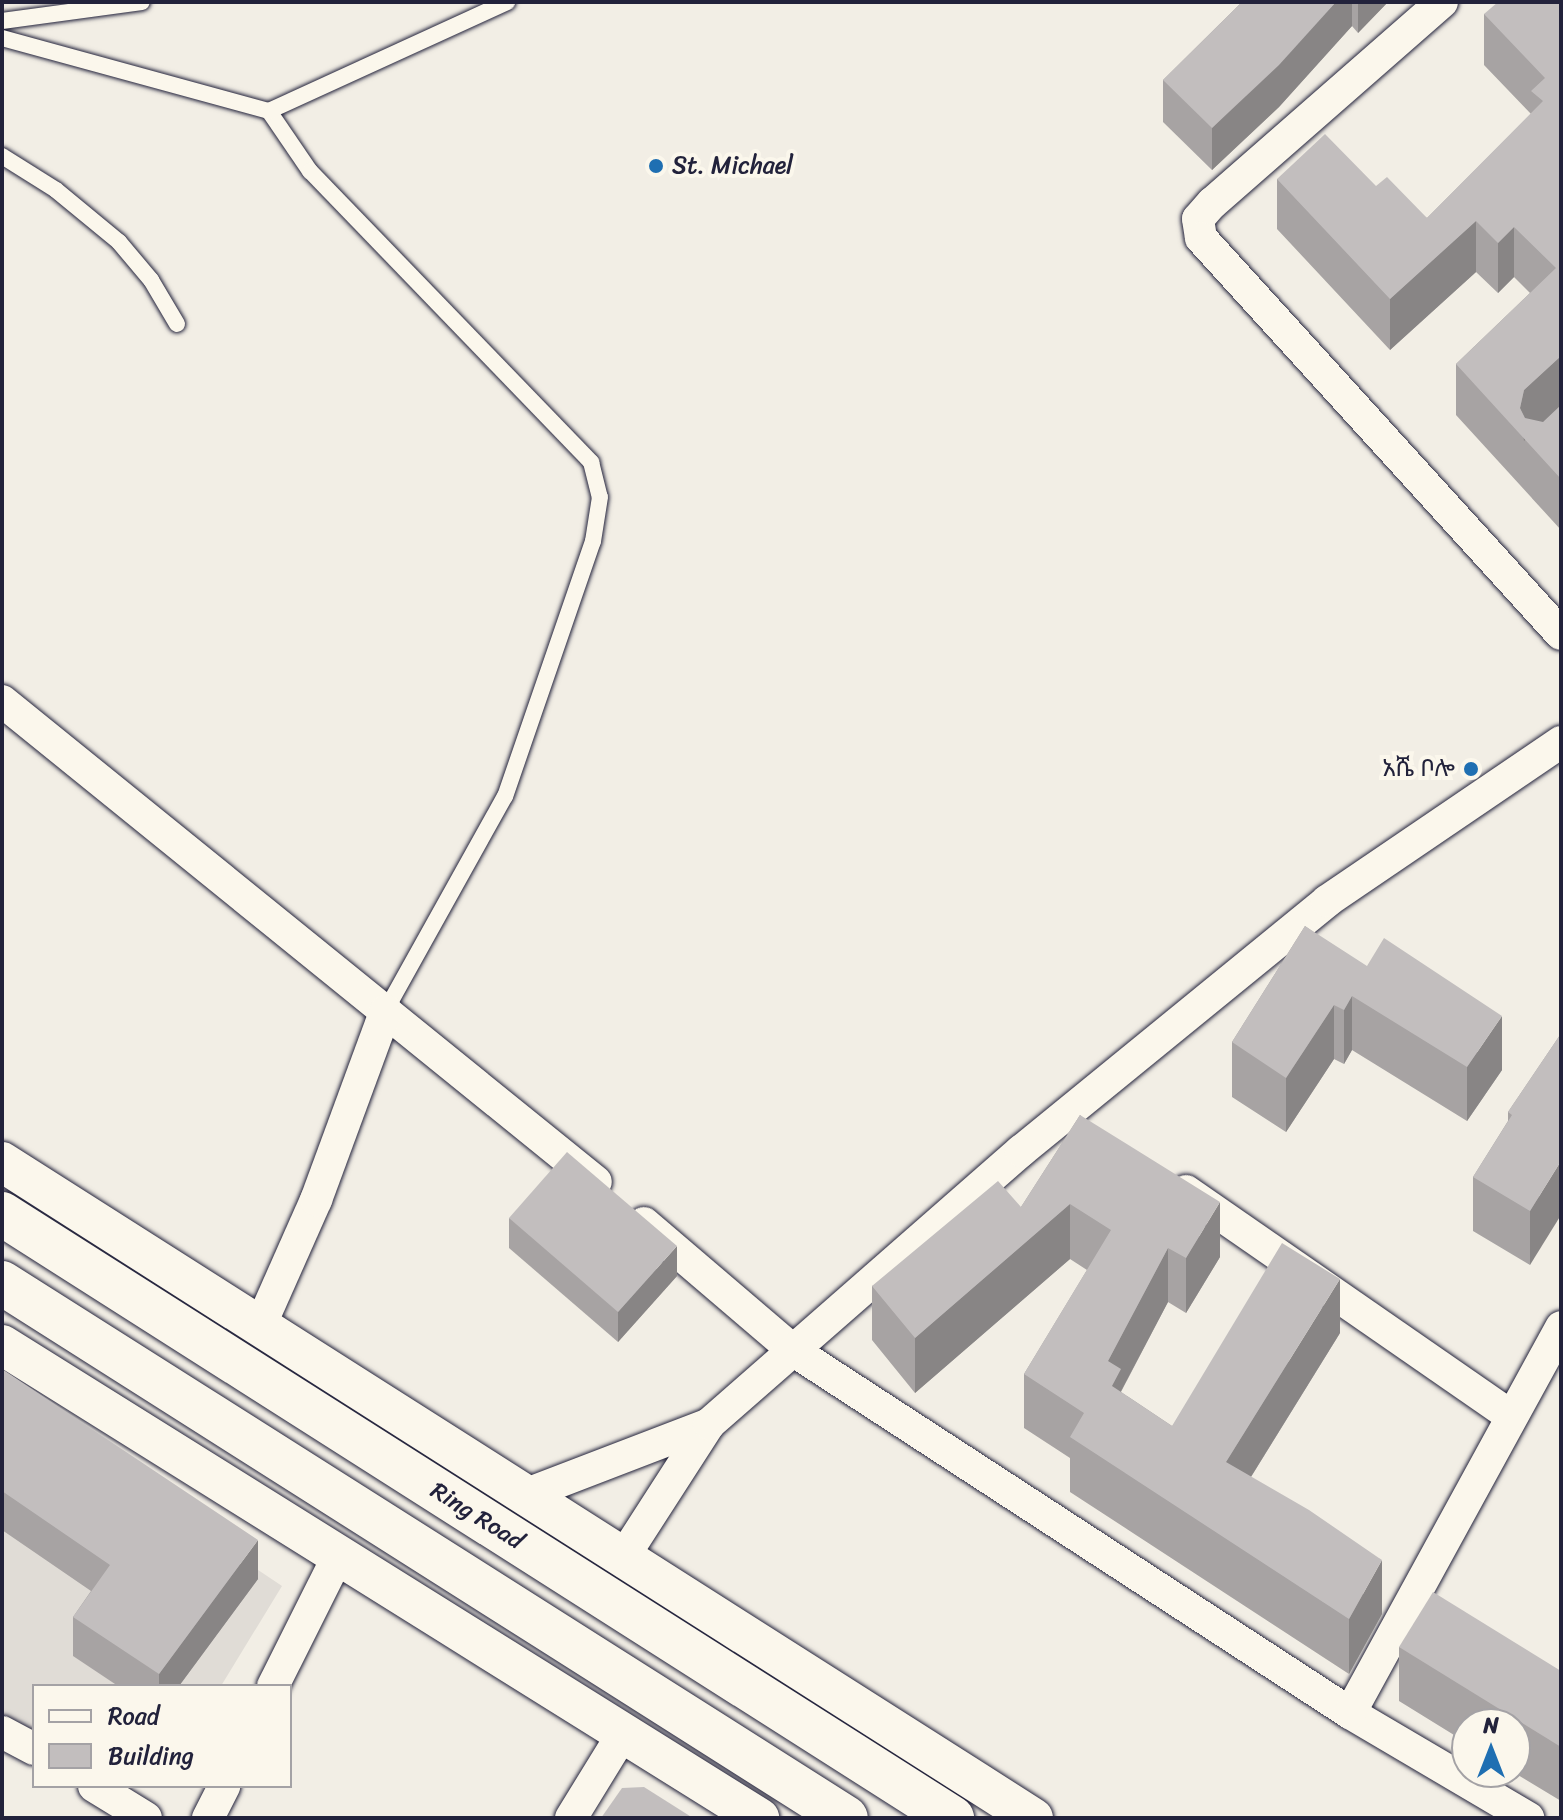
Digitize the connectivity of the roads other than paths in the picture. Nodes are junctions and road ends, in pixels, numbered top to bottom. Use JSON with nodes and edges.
{"nodes":[{"id":1,"x":142,"y":2,"type":"edge"},
{"id":2,"x":507,"y":2,"type":"edge"},
{"id":3,"x":1442,"y":2,"type":"edge"},
{"id":4,"x":2,"y":21,"type":"edge"},
{"id":5,"x":2,"y":38,"type":"edge"},
{"id":6,"x":269,"y":111,"type":"junction"},
{"id":7,"x":2,"y":156,"type":"edge"},
{"id":8,"x":177,"y":324,"type":"dead end"},
{"id":9,"x":1561,"y":634,"type":"edge"},
{"id":10,"x":2,"y":701,"type":"edge"},
{"id":11,"x":1561,"y":742,"type":"edge"},
{"id":12,"x":386,"y":1010,"type":"junction"},
{"id":13,"x":2,"y":1162,"type":"edge"},
{"id":14,"x":1163,"y":1175,"type":"edge"},
{"id":15,"x":2,"y":1214,"type":"edge"},
{"id":16,"x":2,"y":1283,"type":"edge"},
{"id":17,"x":261,"y":1324,"type":"junction"},
{"id":18,"x":1561,"y":1327,"type":"edge"},
{"id":19,"x":2,"y":1345,"type":"edge"},
{"id":20,"x":794,"y":1351,"type":"junction"},
{"id":21,"x":1509,"y":1415,"type":"junction"},
{"id":22,"x":709,"y":1424,"type":"junction"},
{"id":23,"x":527,"y":1494,"type":"junction"},
{"id":24,"x":339,"y":1554,"type":"junction"},
{"id":25,"x":624,"y":1556,"type":"junction"},
{"id":26,"x":274,"y":1684,"type":"edge"},
{"id":27,"x":1350,"y":1713,"type":"junction"},
{"id":28,"x":2,"y":1732,"type":"edge"},
{"id":29,"x":624,"y":1732,"type":"junction"},
{"id":30,"x":32,"y":1748,"type":"edge"},
{"id":31,"x":97,"y":1788,"type":"edge"},
{"id":32,"x":223,"y":1788,"type":"edge"},
{"id":33,"x":146,"y":1818,"type":"edge"},
{"id":34,"x":208,"y":1818,"type":"edge"},
{"id":35,"x":571,"y":1818,"type":"edge"},
{"id":36,"x":759,"y":1818,"type":"edge"},
{"id":37,"x":846,"y":1818,"type":"edge"},
{"id":38,"x":952,"y":1818,"type":"edge"},
{"id":39,"x":1033,"y":1818,"type":"edge"},
{"id":40,"x":1528,"y":1818,"type":"edge"}],
"edges":[{"from":1,"to":4,"type":"lane"},
{"from":2,"to":6,"type":"lane"},
{"from":3,"to":9,"type":"street"},
{"from":5,"to":6,"type":"lane"},
{"from":6,"to":12,"type":"lane"},
{"from":7,"to":8,"type":"lane"},
{"from":10,"to":12,"type":"street"},
{"from":11,"to":20,"type":"street"},
{"from":12,"to":17,"type":"street"},
{"from":12,"to":20,"type":"street"},
{"from":13,"to":17,"type":"street"},
{"from":14,"to":21,"type":"street"},
{"from":15,"to":38,"type":"highway","name":"Ring Road"},
{"from":16,"to":37,"type":"highway"},
{"from":17,"to":23,"type":"street"},
{"from":18,"to":21,"type":"street"},
{"from":19,"to":24,"type":"street"},
{"from":20,"to":22,"type":"street"},
{"from":20,"to":27,"type":"street"},
{"from":21,"to":27,"type":"street"},
{"from":22,"to":23,"type":"street"},
{"from":22,"to":25,"type":"street"},
{"from":23,"to":25,"type":"street"},
{"from":24,"to":26,"type":"street"},
{"from":24,"to":29,"type":"street"},
{"from":25,"to":39,"type":"street"},
{"from":27,"to":40,"type":"street"},
{"from":28,"to":30,"type":"street"},
{"from":29,"to":35,"type":"street"},
{"from":29,"to":36,"type":"street"},
{"from":31,"to":33,"type":"street"},
{"from":32,"to":34,"type":"street"}]}
